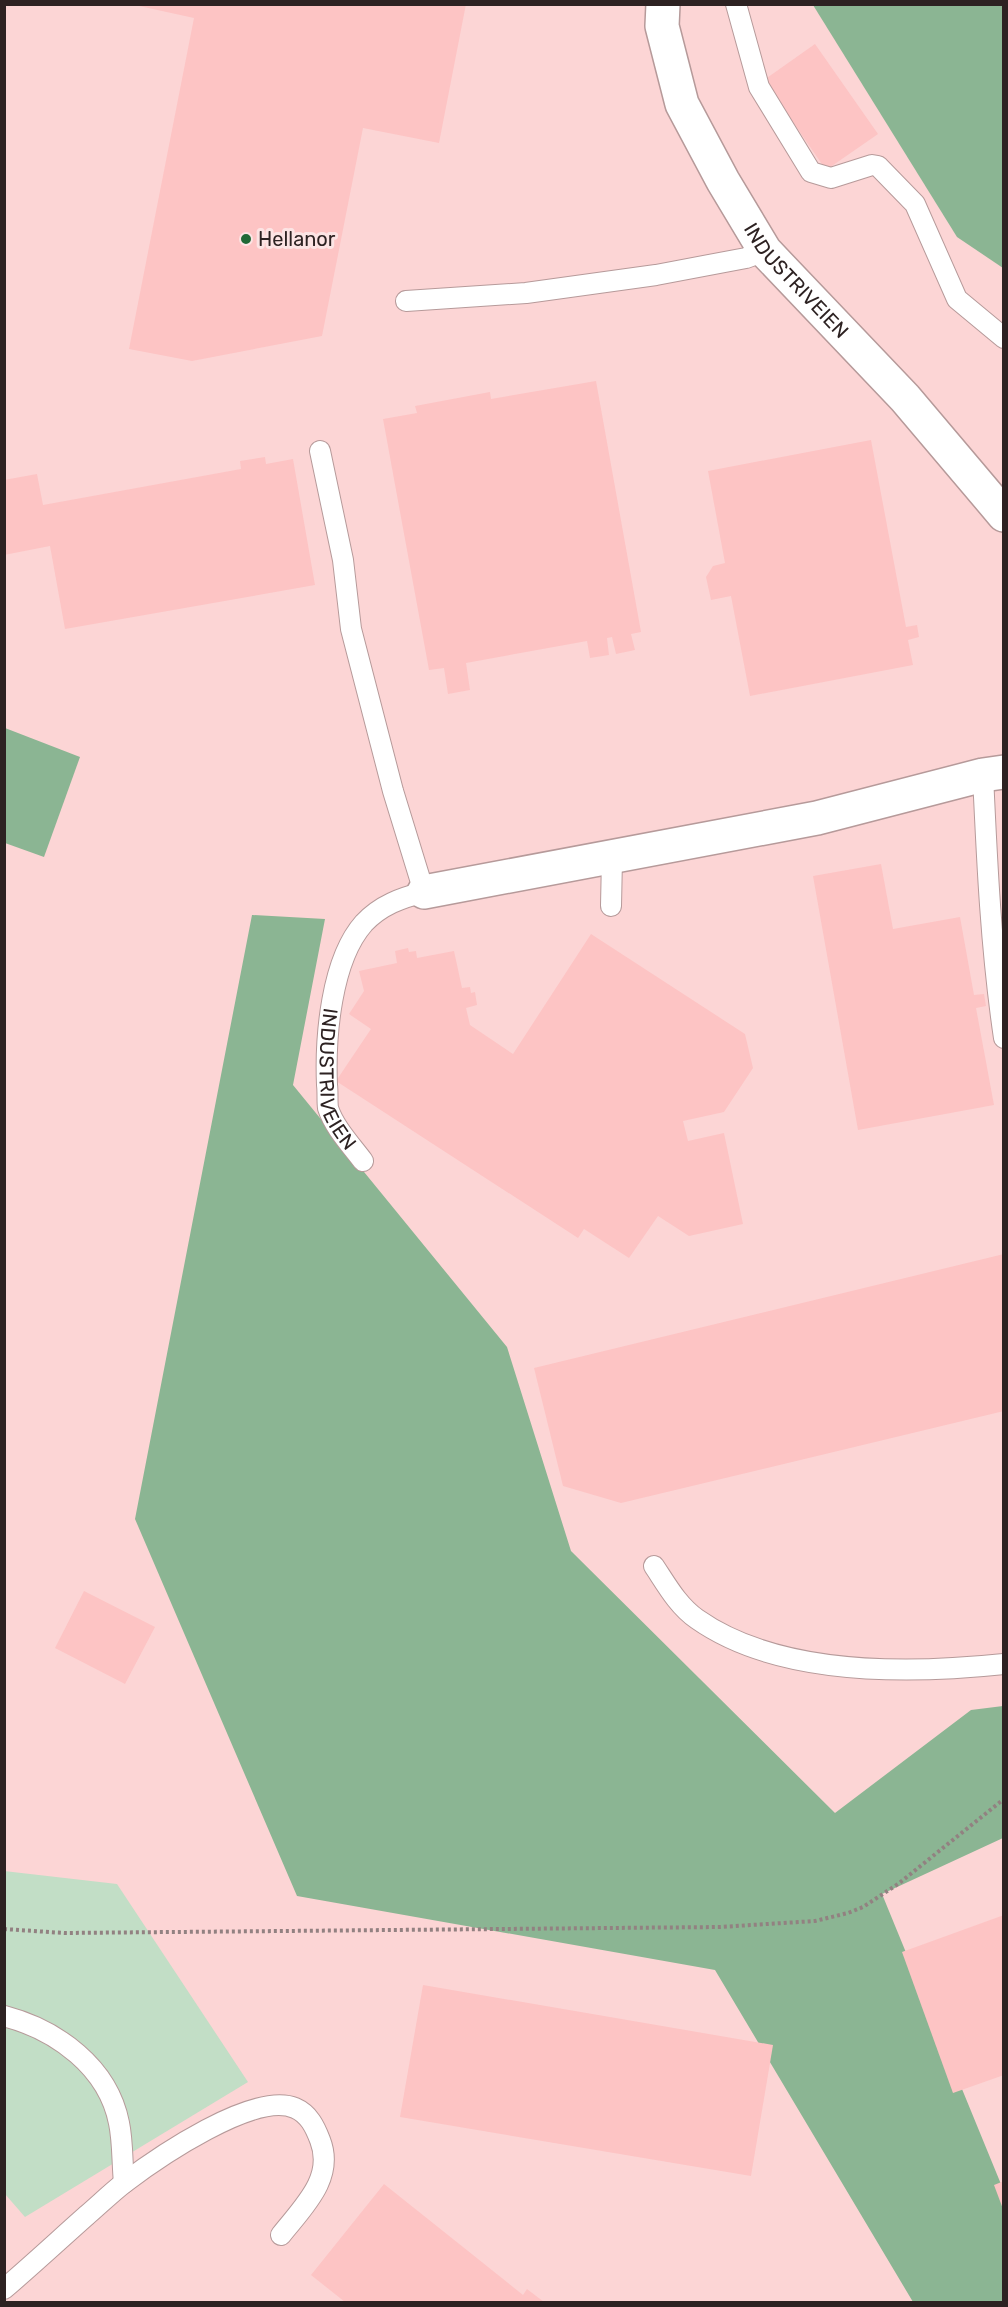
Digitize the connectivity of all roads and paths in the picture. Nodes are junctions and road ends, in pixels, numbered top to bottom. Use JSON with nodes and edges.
{"nodes":[{"id":1,"x":663,"y":4,"type":"edge"},
{"id":2,"x":736,"y":4,"type":"edge"},
{"id":3,"x":765,"y":250,"type":"junction"},
{"id":4,"x":406,"y":301,"type":"dead end"},
{"id":5,"x":1004,"y":338,"type":"edge"},
{"id":6,"x":320,"y":451,"type":"dead end"},
{"id":7,"x":1004,"y":515,"type":"edge"},
{"id":8,"x":994,"y":773,"type":"edge"},
{"id":9,"x":612,"y":858,"type":"junction"},
{"id":10,"x":424,"y":892,"type":"junction"},
{"id":11,"x":611,"y":906,"type":"dead end"},
{"id":12,"x":1004,"y":1038,"type":"edge"},
{"id":13,"x":363,"y":1161,"type":"dead end"},
{"id":14,"x":654,"y":1566,"type":"dead end"},
{"id":15,"x":1004,"y":1664,"type":"edge"},
{"id":16,"x":1004,"y":1799,"type":"edge"},
{"id":17,"x":4,"y":1929,"type":"edge"},
{"id":18,"x":4,"y":2016,"type":"edge"},
{"id":19,"x":124,"y":2183,"type":"junction"},
{"id":20,"x":281,"y":2235,"type":"dead end"},
{"id":21,"x":4,"y":2289,"type":"edge"}],
"edges":[{"from":1,"to":3,"type":"street","name":"INDUSTRIVEIEN"},
{"from":2,"to":5,"type":"lane"},
{"from":3,"to":4,"type":"lane"},
{"from":3,"to":7,"type":"street","name":"INDUSTRIVEIEN"},
{"from":6,"to":10,"type":"lane"},
{"from":8,"to":9,"type":"street"},
{"from":8,"to":12,"type":"lane"},
{"from":9,"to":10,"type":"street"},
{"from":9,"to":11,"type":"lane"},
{"from":10,"to":13,"type":"lane","name":"INDUSTRIVEIEN"},
{"from":14,"to":15,"type":"lane"},
{"from":16,"to":17,"type":"path"},
{"from":18,"to":19,"type":"lane"},
{"from":19,"to":20,"type":"lane"},
{"from":19,"to":21,"type":"lane"}]}
